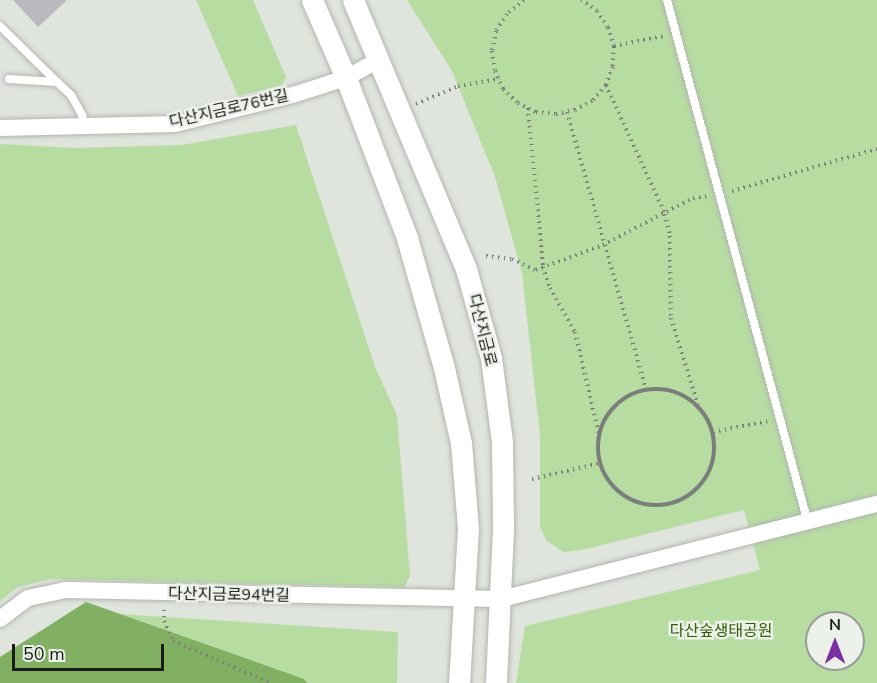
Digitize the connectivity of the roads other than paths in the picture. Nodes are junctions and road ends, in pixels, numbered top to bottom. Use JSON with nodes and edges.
{"nodes":[{"id":1,"x":312,"y":0,"type":"edge"},
{"id":2,"x":353,"y":0,"type":"edge"},
{"id":3,"x":667,"y":0,"type":"edge"},
{"id":4,"x":0,"y":26,"type":"edge"},
{"id":5,"x":379,"y":60,"type":"junction"},
{"id":6,"x":346,"y":78,"type":"junction"},
{"id":7,"x":9,"y":79,"type":"dead end"},
{"id":8,"x":57,"y":82,"type":"junction"},
{"id":9,"x":85,"y":127,"type":"junction"},
{"id":10,"x":0,"y":128,"type":"edge"},
{"id":11,"x":877,"y":504,"type":"edge"},
{"id":12,"x":808,"y":523,"type":"junction"},
{"id":13,"x":465,"y":599,"type":"junction"},
{"id":14,"x":501,"y":599,"type":"junction"},
{"id":15,"x":0,"y":619,"type":"edge"},
{"id":16,"x":459,"y":683,"type":"edge"},
{"id":17,"x":496,"y":683,"type":"edge"}],
"edges":[{"from":1,"to":6,"type":"street"},
{"from":2,"to":5,"type":"street","name":"다산지금로"},
{"from":3,"to":12,"type":"lane"},
{"from":4,"to":8,"type":"lane"},
{"from":5,"to":6,"type":"street","name":"다산지금로76번길"},
{"from":5,"to":14,"type":"street","name":"다산지금로"},
{"from":6,"to":9,"type":"street","name":"다산지금로76번길"},
{"from":6,"to":13,"type":"street"},
{"from":7,"to":8,"type":"lane"},
{"from":8,"to":9,"type":"lane"},
{"from":9,"to":10,"type":"street","name":"다산지금로76번길"},
{"from":11,"to":12,"type":"street","name":"다산지금로94번길"},
{"from":12,"to":14,"type":"street","name":"다산지금로94번길"},
{"from":13,"to":14,"type":"street","name":"다산지금로94번길"},
{"from":13,"to":15,"type":"street","name":"다산지금로94번길"},
{"from":13,"to":16,"type":"street"},
{"from":14,"to":17,"type":"street","name":"다산지금로"}]}
